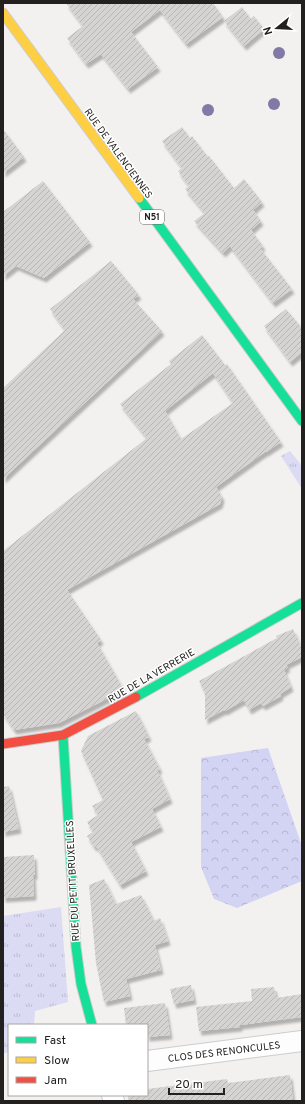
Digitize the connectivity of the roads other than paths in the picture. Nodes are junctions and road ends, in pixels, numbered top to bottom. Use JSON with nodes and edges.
{"nodes":[{"id":1,"x":3,"y":13,"type":"edge"},
{"id":2,"x":301,"y":419,"type":"edge"},
{"id":3,"x":302,"y":603,"type":"edge"},
{"id":4,"x":63,"y":735,"type":"junction"},
{"id":5,"x":3,"y":744,"type":"edge"},
{"id":6,"x":92,"y":1024,"type":"edge"},
{"id":7,"x":302,"y":1041,"type":"edge"},
{"id":8,"x":148,"y":1061,"type":"edge"}],
"edges":[{"from":1,"to":2,"type":"street","name":"RUE DE VALENCIENNES","number":"N51"},
{"from":3,"to":4,"type":"street","name":"RUE DE LA VERRERIE"},
{"from":4,"to":5,"type":"street","name":"RUE DE LA VERRERIE"},
{"from":4,"to":6,"type":"street","name":"RUE DU PETIT BRUXELLES"},
{"from":7,"to":8,"type":"street","name":"CLOS DES RENONCULES"}]}
